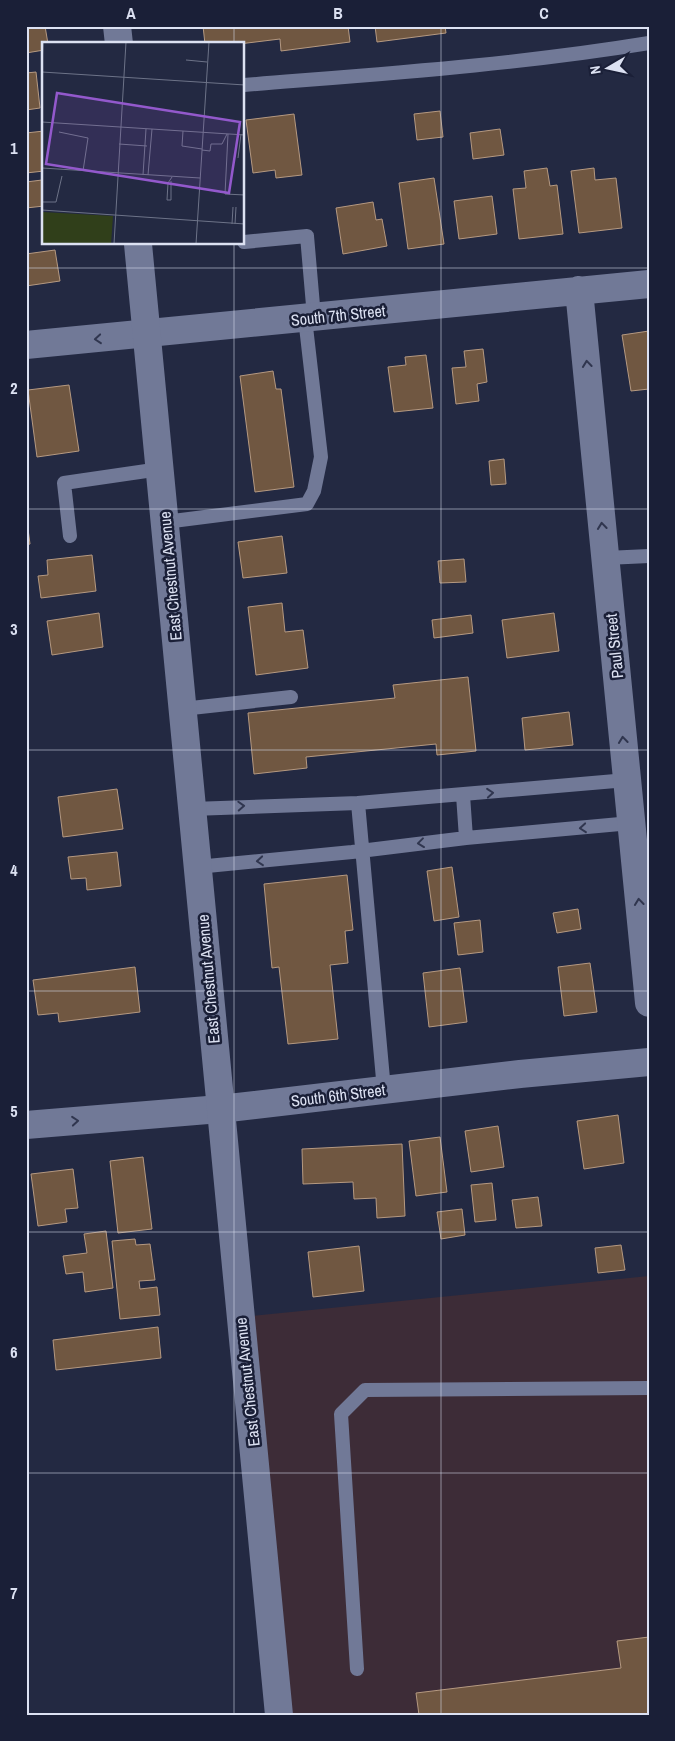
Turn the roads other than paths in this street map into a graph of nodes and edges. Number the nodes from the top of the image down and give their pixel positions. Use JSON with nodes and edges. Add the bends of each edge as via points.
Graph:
{"nodes":[{"id":1,"x":117,"y":26,"type":"edge"},
{"id":2,"x":119,"y":42,"type":"edge"},
{"id":3,"x":649,"y":43,"type":"edge"},
{"id":4,"x":245,"y":85,"type":"edge"},
{"id":5,"x":245,"y":242,"type":"edge"},
{"id":6,"x":138,"y":245,"type":"edge"},
{"id":7,"x":649,"y":284,"type":"edge"},
{"id":8,"x":579,"y":290,"type":"junction"},
{"id":9,"x":309,"y":318,"type":"junction"},
{"id":10,"x":147,"y":334,"type":"junction"},
{"id":11,"x":26,"y":345,"type":"edge"},
{"id":12,"x":160,"y":468,"type":"junction"},
{"id":13,"x":165,"y":522,"type":"junction"},
{"id":14,"x":70,"y":536,"type":"dead end"},
{"id":15,"x":649,"y":556,"type":"edge"},
{"id":16,"x":606,"y":558,"type":"junction"},
{"id":17,"x":291,"y":697,"type":"dead end"},
{"id":18,"x":182,"y":709,"type":"junction"},
{"id":19,"x":627,"y":780,"type":"junction"},
{"id":20,"x":463,"y":795,"type":"junction"},
{"id":21,"x":358,"y":803,"type":"junction"},
{"id":22,"x":192,"y":809,"type":"junction"},
{"id":23,"x":631,"y":823,"type":"junction"},
{"id":24,"x":466,"y":838,"type":"junction"},
{"id":25,"x":362,"y":851,"type":"junction"},
{"id":26,"x":197,"y":867,"type":"junction"},
{"id":27,"x":649,"y":1002,"type":"edge"},
{"id":28,"x":649,"y":1062,"type":"edge"},
{"id":29,"x":384,"y":1090,"type":"junction"},
{"id":30,"x":220,"y":1109,"type":"junction"},
{"id":31,"x":26,"y":1125,"type":"edge"},
{"id":32,"x":649,"y":1388,"type":"edge"},
{"id":33,"x":358,"y":1669,"type":"dead end"},
{"id":34,"x":279,"y":1715,"type":"edge"}],
"edges":[{"from":1,"to":2,"type":"street"},
{"from":3,"to":4,"type":"lane","via":[[563,55]]},
{"from":5,"to":9,"type":"lane","via":[[308,236]]},
{"from":6,"to":10,"type":"street","name":"East Chestnut Avenue"},
{"from":7,"to":8,"type":"street","name":"South 7th Street"},
{"from":8,"to":9,"type":"street","name":"South 7th Street"},
{"from":16,"to":8,"type":"street","name":"Paul Street","one_way":true},
{"from":9,"to":10,"type":"street","name":"South 7th Street"},
{"from":9,"to":13,"type":"lane","via":[[320,457],[314,492],[307,504]]},
{"from":10,"to":11,"type":"street","name":"South 7th Street","one_way":true},
{"from":10,"to":12,"type":"street","name":"East Chestnut Avenue"},
{"from":12,"to":13,"type":"street","name":"East Chestnut Avenue"},
{"from":12,"to":14,"type":"lane","via":[[64,483]]},
{"from":13,"to":18,"type":"street","name":"East Chestnut Avenue"},
{"from":15,"to":16,"type":"lane"},
{"from":19,"to":16,"type":"street","name":"Paul Street","one_way":true},
{"from":17,"to":18,"type":"lane"},
{"from":18,"to":22,"type":"street","name":"East Chestnut Avenue"},
{"from":20,"to":19,"type":"lane","one_way":true},
{"from":19,"to":23,"type":"street","name":"Paul Street"},
{"from":20,"to":21,"type":"lane"},
{"from":20,"to":24,"type":"lane"},
{"from":22,"to":21,"type":"lane","one_way":true},
{"from":21,"to":25,"type":"lane"},
{"from":22,"to":26,"type":"street","name":"East Chestnut Avenue"},
{"from":23,"to":24,"type":"lane","one_way":true},
{"from":27,"to":23,"type":"street","name":"Paul Street","one_way":true},
{"from":24,"to":25,"type":"lane","one_way":true},
{"from":25,"to":26,"type":"lane","one_way":true},
{"from":25,"to":29,"type":"lane"},
{"from":26,"to":30,"type":"street","name":"East Chestnut Avenue"},
{"from":28,"to":29,"type":"street","name":"South 6th Street"},
{"from":29,"to":30,"type":"street","name":"South 6th Street"},
{"from":31,"to":30,"type":"street","name":"South 6th Street","one_way":true},
{"from":30,"to":34,"type":"street","name":"East Chestnut Avenue"},
{"from":32,"to":33,"type":"lane","via":[[365,1390],[341,1414]]}]}
